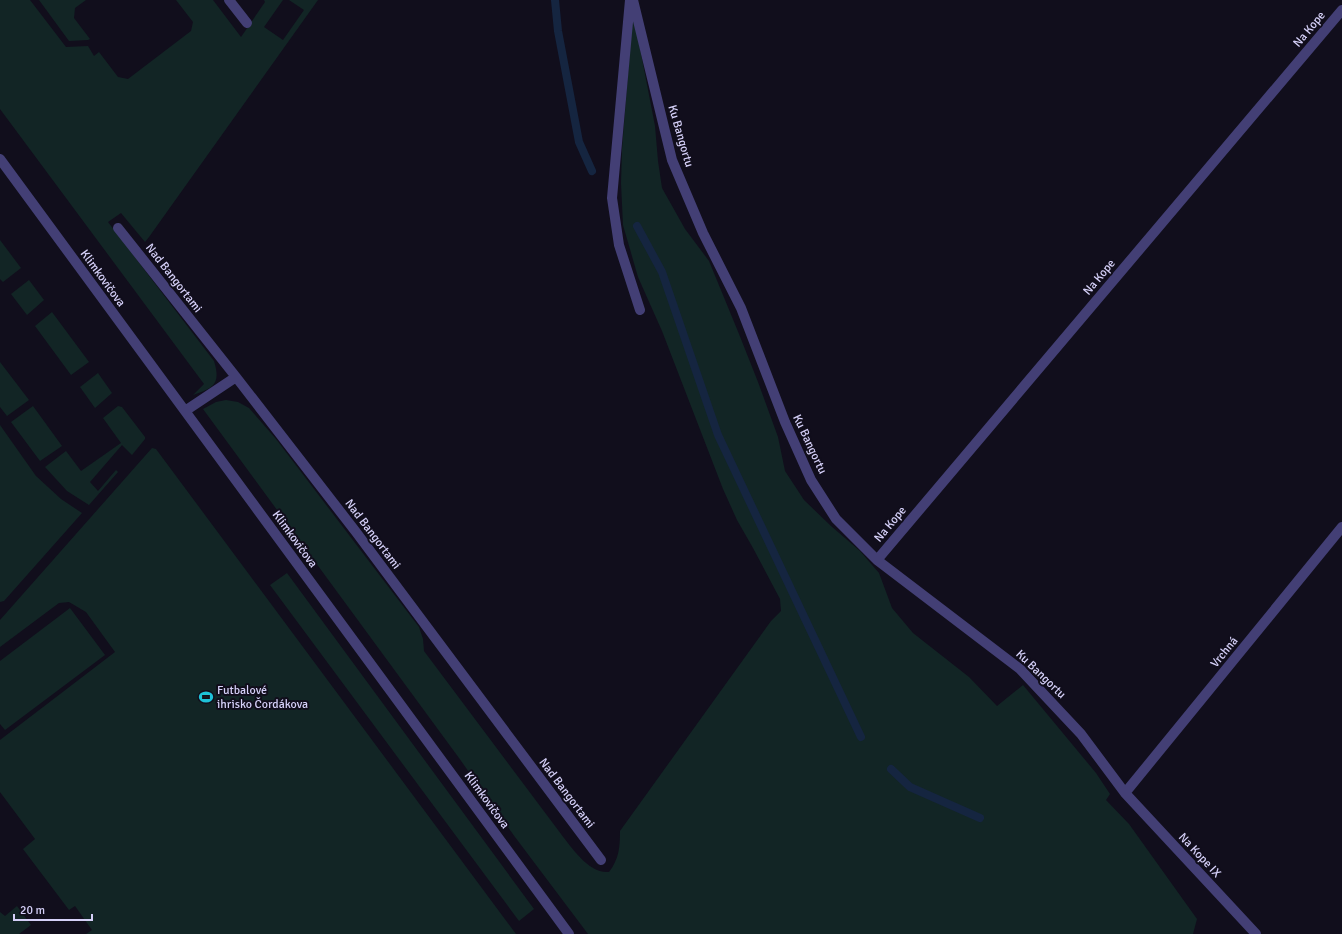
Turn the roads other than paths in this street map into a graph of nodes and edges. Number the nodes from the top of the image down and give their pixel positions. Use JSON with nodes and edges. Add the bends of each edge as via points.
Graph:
{"nodes":[{"id":1,"x":229,"y":0,"type":"edge"},
{"id":2,"x":630,"y":0,"type":"edge"},
{"id":3,"x":633,"y":0,"type":"edge"},
{"id":4,"x":1342,"y":10,"type":"edge"},
{"id":5,"x":246,"y":23,"type":"dead end"},
{"id":6,"x":0,"y":159,"type":"edge"},
{"id":7,"x":118,"y":228,"type":"dead end"},
{"id":8,"x":640,"y":310,"type":"dead end"},
{"id":9,"x":236,"y":377,"type":"junction"},
{"id":10,"x":185,"y":411,"type":"junction"},
{"id":11,"x":1342,"y":527,"type":"edge"},
{"id":12,"x":877,"y":560,"type":"junction"},
{"id":13,"x":1125,"y":793,"type":"junction"},
{"id":14,"x":601,"y":860,"type":"dead end"},
{"id":15,"x":569,"y":934,"type":"edge"},
{"id":16,"x":1256,"y":934,"type":"edge"}],
"edges":[{"from":1,"to":5,"type":"street"},
{"from":2,"to":8,"type":"street","via":[[612,198],[619,245]]},
{"from":3,"to":12,"type":"street","name":"Ku Bangortu","via":[[672,160],[703,233],[741,308],[784,422],[811,480],[836,518]]},
{"from":4,"to":12,"type":"street","name":"Na Kope"},
{"from":6,"to":10,"type":"street","name":"Klimkovičova"},
{"from":7,"to":9,"type":"street","name":"Nad Bangortami"},
{"from":9,"to":10,"type":"street"},
{"from":9,"to":14,"type":"street","name":"Nad Bangortami","via":[[356,532]]},
{"from":10,"to":15,"type":"street","name":"Klimkovičova"},
{"from":11,"to":13,"type":"street","name":"Vrchná"},
{"from":12,"to":13,"type":"street","name":"Ku Bangortu","via":[[1020,668],[1081,734]]},
{"from":13,"to":16,"type":"street","name":"Na Kope IX"}]}
